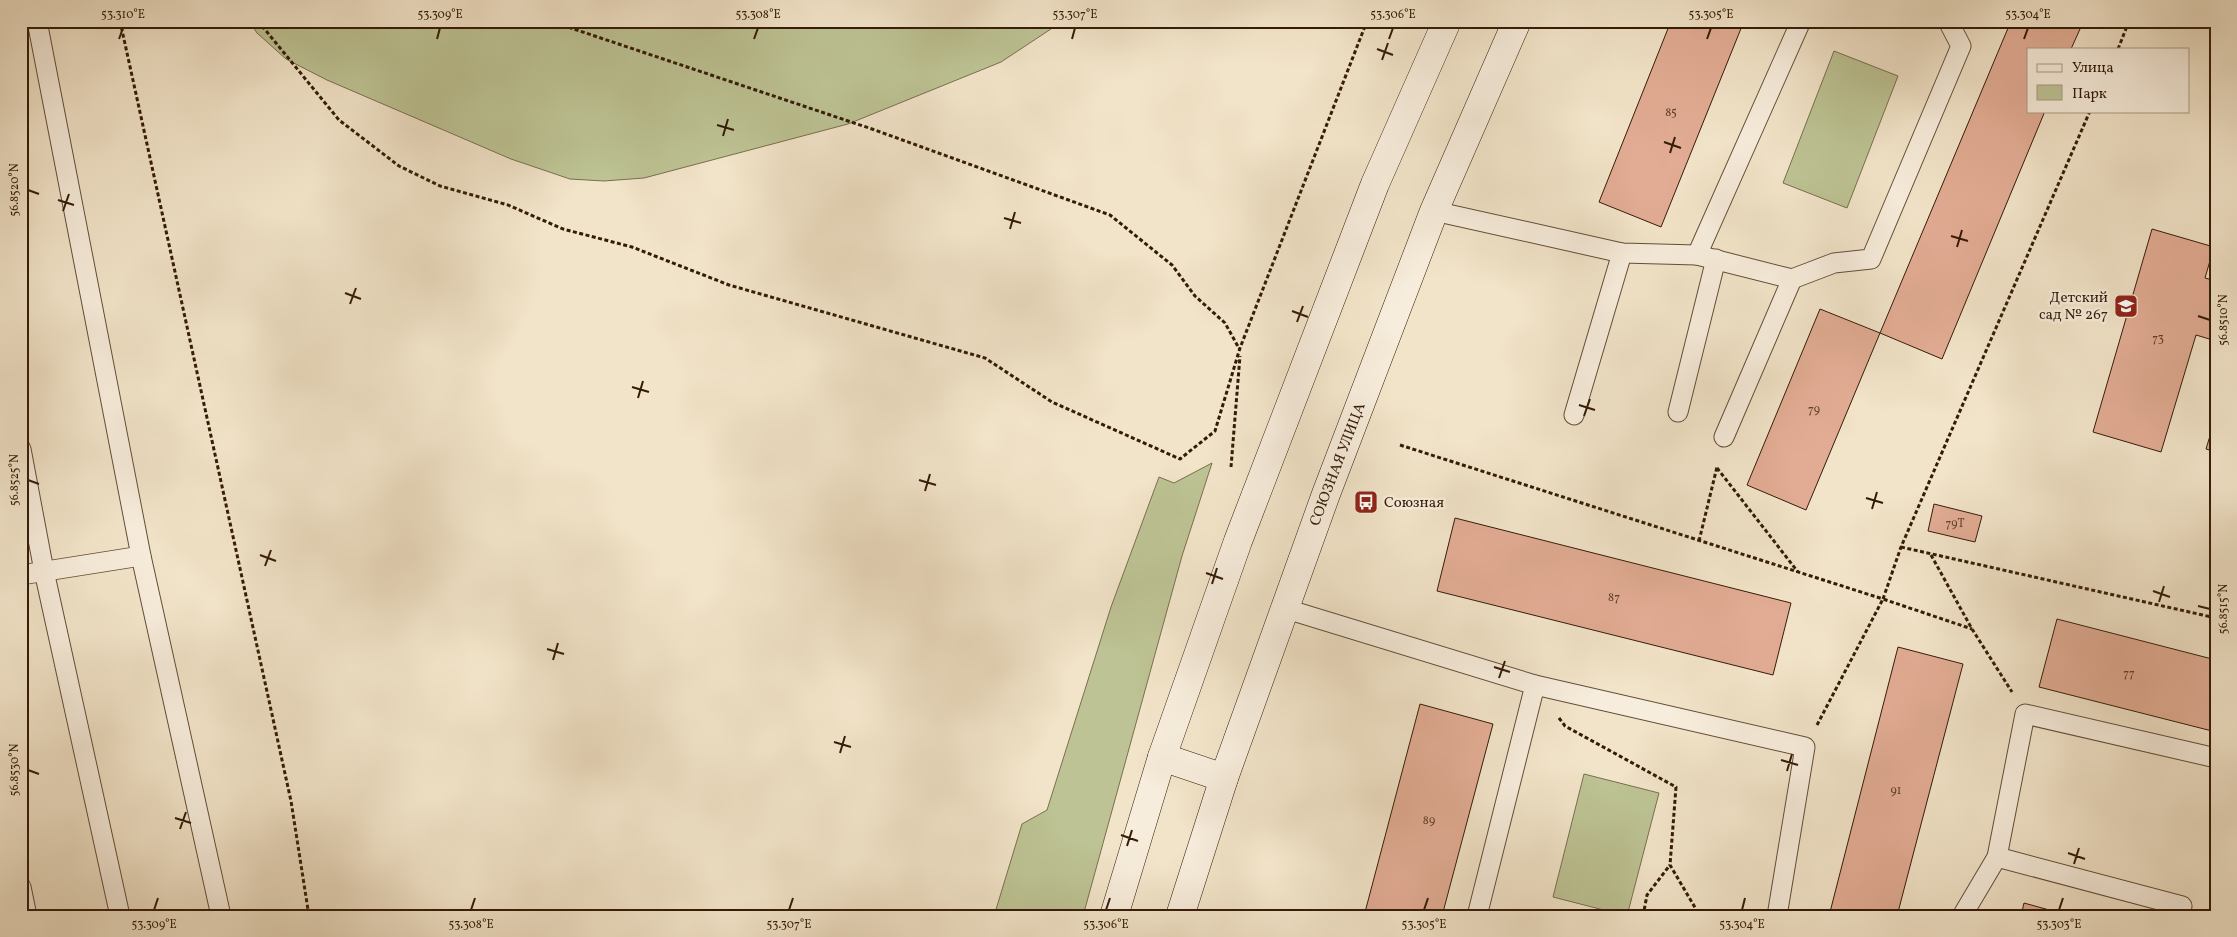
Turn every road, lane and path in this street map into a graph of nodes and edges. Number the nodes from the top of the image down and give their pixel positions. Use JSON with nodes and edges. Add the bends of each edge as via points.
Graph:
{"nodes":[{"id":1,"x":37,"y":21,"type":"edge"},
{"id":2,"x":120,"y":21,"type":"edge"},
{"id":3,"x":258,"y":21,"type":"edge"},
{"id":4,"x":550,"y":21,"type":"edge"},
{"id":5,"x":1367,"y":21,"type":"edge"},
{"id":6,"x":1447,"y":21,"type":"edge"},
{"id":7,"x":1517,"y":21,"type":"edge"},
{"id":8,"x":1801,"y":21,"type":"edge"},
{"id":9,"x":1948,"y":21,"type":"edge"},
{"id":10,"x":2130,"y":21,"type":"edge"},
{"id":11,"x":2118,"y":48,"type":"edge"},
{"id":12,"x":2090,"y":112,"type":"edge"},
{"id":13,"x":1434,"y":211,"type":"junction"},
{"id":14,"x":1622,"y":253,"type":"junction"},
{"id":15,"x":1697,"y":255,"type":"junction"},
{"id":16,"x":1716,"y":259,"type":"junction"},
{"id":17,"x":1792,"y":279,"type":"junction"},
{"id":18,"x":1240,"y":348,"type":"junction"},
{"id":19,"x":1678,"y":412,"type":"dead end"},
{"id":20,"x":1574,"y":415,"type":"dead end"},
{"id":21,"x":1724,"y":437,"type":"joint"},
{"id":22,"x":1400,"y":446,"type":"dead end"},
{"id":23,"x":21,"y":449,"type":"edge"},
{"id":24,"x":1716,"y":468,"type":"junction"},
{"id":25,"x":1231,"y":470,"type":"dead end"},
{"id":26,"x":1699,"y":541,"type":"junction"},
{"id":27,"x":1901,"y":547,"type":"junction"},
{"id":28,"x":1931,"y":555,"type":"junction"},
{"id":29,"x":141,"y":556,"type":"junction"},
{"id":30,"x":44,"y":571,"type":"junction"},
{"id":31,"x":1798,"y":572,"type":"junction"},
{"id":32,"x":21,"y":574,"type":"edge"},
{"id":33,"x":1883,"y":599,"type":"junction"},
{"id":34,"x":1283,"y":608,"type":"junction"},
{"id":35,"x":2216,"y":618,"type":"edge"},
{"id":36,"x":1972,"y":629,"type":"junction"},
{"id":37,"x":1535,"y":685,"type":"junction"},
{"id":38,"x":2025,"y":714,"type":"junction"},
{"id":39,"x":1805,"y":747,"type":"junction"},
{"id":40,"x":1162,"y":757,"type":"junction"},
{"id":41,"x":2216,"y":758,"type":"edge"},
{"id":42,"x":1224,"y":778,"type":"junction"},
{"id":43,"x":1996,"y":857,"type":"junction"},
{"id":44,"x":1670,"y":865,"type":"junction"},
{"id":45,"x":21,"y":888,"type":"edge"},
{"id":46,"x":2182,"y":906,"type":"dead end"},
{"id":47,"x":27,"y":916,"type":"edge"},
{"id":48,"x":120,"y":916,"type":"edge"},
{"id":49,"x":221,"y":916,"type":"edge"},
{"id":50,"x":309,"y":916,"type":"edge"},
{"id":51,"x":1114,"y":916,"type":"edge"},
{"id":52,"x":1180,"y":916,"type":"edge"},
{"id":53,"x":1477,"y":916,"type":"edge"},
{"id":54,"x":1642,"y":916,"type":"edge"},
{"id":55,"x":1700,"y":916,"type":"edge"},
{"id":56,"x":1777,"y":916,"type":"edge"},
{"id":57,"x":1962,"y":916,"type":"edge"}],
"edges":[{"from":1,"to":29,"type":"lane"},
{"from":2,"to":50,"type":"path","via":[[291,801]]},
{"from":3,"to":18,"type":"path","via":[[339,120],[399,166],[440,186],[508,205],[563,229],[632,247],[729,285],[985,358],[1052,402],[1180,458],[1215,431]]},
{"from":4,"to":18,"type":"path","via":[[862,126],[1110,215],[1172,265],[1195,296],[1225,323]]},
{"from":5,"to":18,"type":"path"},
{"from":6,"to":40,"type":"main road","via":[[1375,184],[1248,515]]},
{"from":7,"to":13,"type":"main road","name":"СОЮЗНАЯ УЛИЦА"},
{"from":8,"to":15,"type":"lane"},
{"from":9,"to":17,"type":"lane","via":[[1960,46],[1871,259],[1834,263]]},
{"from":10,"to":11,"type":"path"},
{"from":12,"to":27,"type":"path"},
{"from":13,"to":14,"type":"lane"},
{"from":13,"to":34,"type":"main road","name":"СОЮЗНАЯ УЛИЦА"},
{"from":14,"to":15,"type":"lane"},
{"from":14,"to":20,"type":"lane"},
{"from":15,"to":16,"type":"lane"},
{"from":16,"to":17,"type":"lane"},
{"from":16,"to":19,"type":"lane"},
{"from":17,"to":21,"type":"lane"},
{"from":18,"to":25,"type":"path"},
{"from":21,"to":24,"type":"path"},
{"from":22,"to":26,"type":"path"},
{"from":23,"to":30,"type":"lane"},
{"from":24,"to":26,"type":"path"},
{"from":24,"to":31,"type":"path"},
{"from":26,"to":31,"type":"path"},
{"from":27,"to":28,"type":"path"},
{"from":27,"to":33,"type":"path"},
{"from":28,"to":35,"type":"path"},
{"from":28,"to":36,"type":"path"},
{"from":29,"to":30,"type":"lane"},
{"from":29,"to":49,"type":"lane"},
{"from":30,"to":32,"type":"lane"},
{"from":30,"to":48,"type":"lane"},
{"from":31,"to":33,"type":"path"},
{"from":33,"to":36,"type":"path"},
{"from":33,"to":39,"type":"path"},
{"from":34,"to":37,"type":"lane"},
{"from":34,"to":42,"type":"main road","name":"СОЮЗНАЯ УЛИЦА"},
{"from":36,"to":38,"type":"path"},
{"from":37,"to":39,"type":"lane"},
{"from":37,"to":44,"type":"path","via":[[1565,726],[1676,787]]},
{"from":37,"to":53,"type":"lane"},
{"from":38,"to":41,"type":"lane"},
{"from":38,"to":43,"type":"lane"},
{"from":39,"to":56,"type":"lane"},
{"from":40,"to":42,"type":"main road"},
{"from":40,"to":51,"type":"main road"},
{"from":42,"to":52,"type":"main road","name":"СОЮЗНАЯ УЛИЦА"},
{"from":43,"to":46,"type":"lane"},
{"from":43,"to":57,"type":"lane"},
{"from":44,"to":54,"type":"path","via":[[1647,895]]},
{"from":44,"to":55,"type":"path"},
{"from":45,"to":47,"type":"lane"}]}
